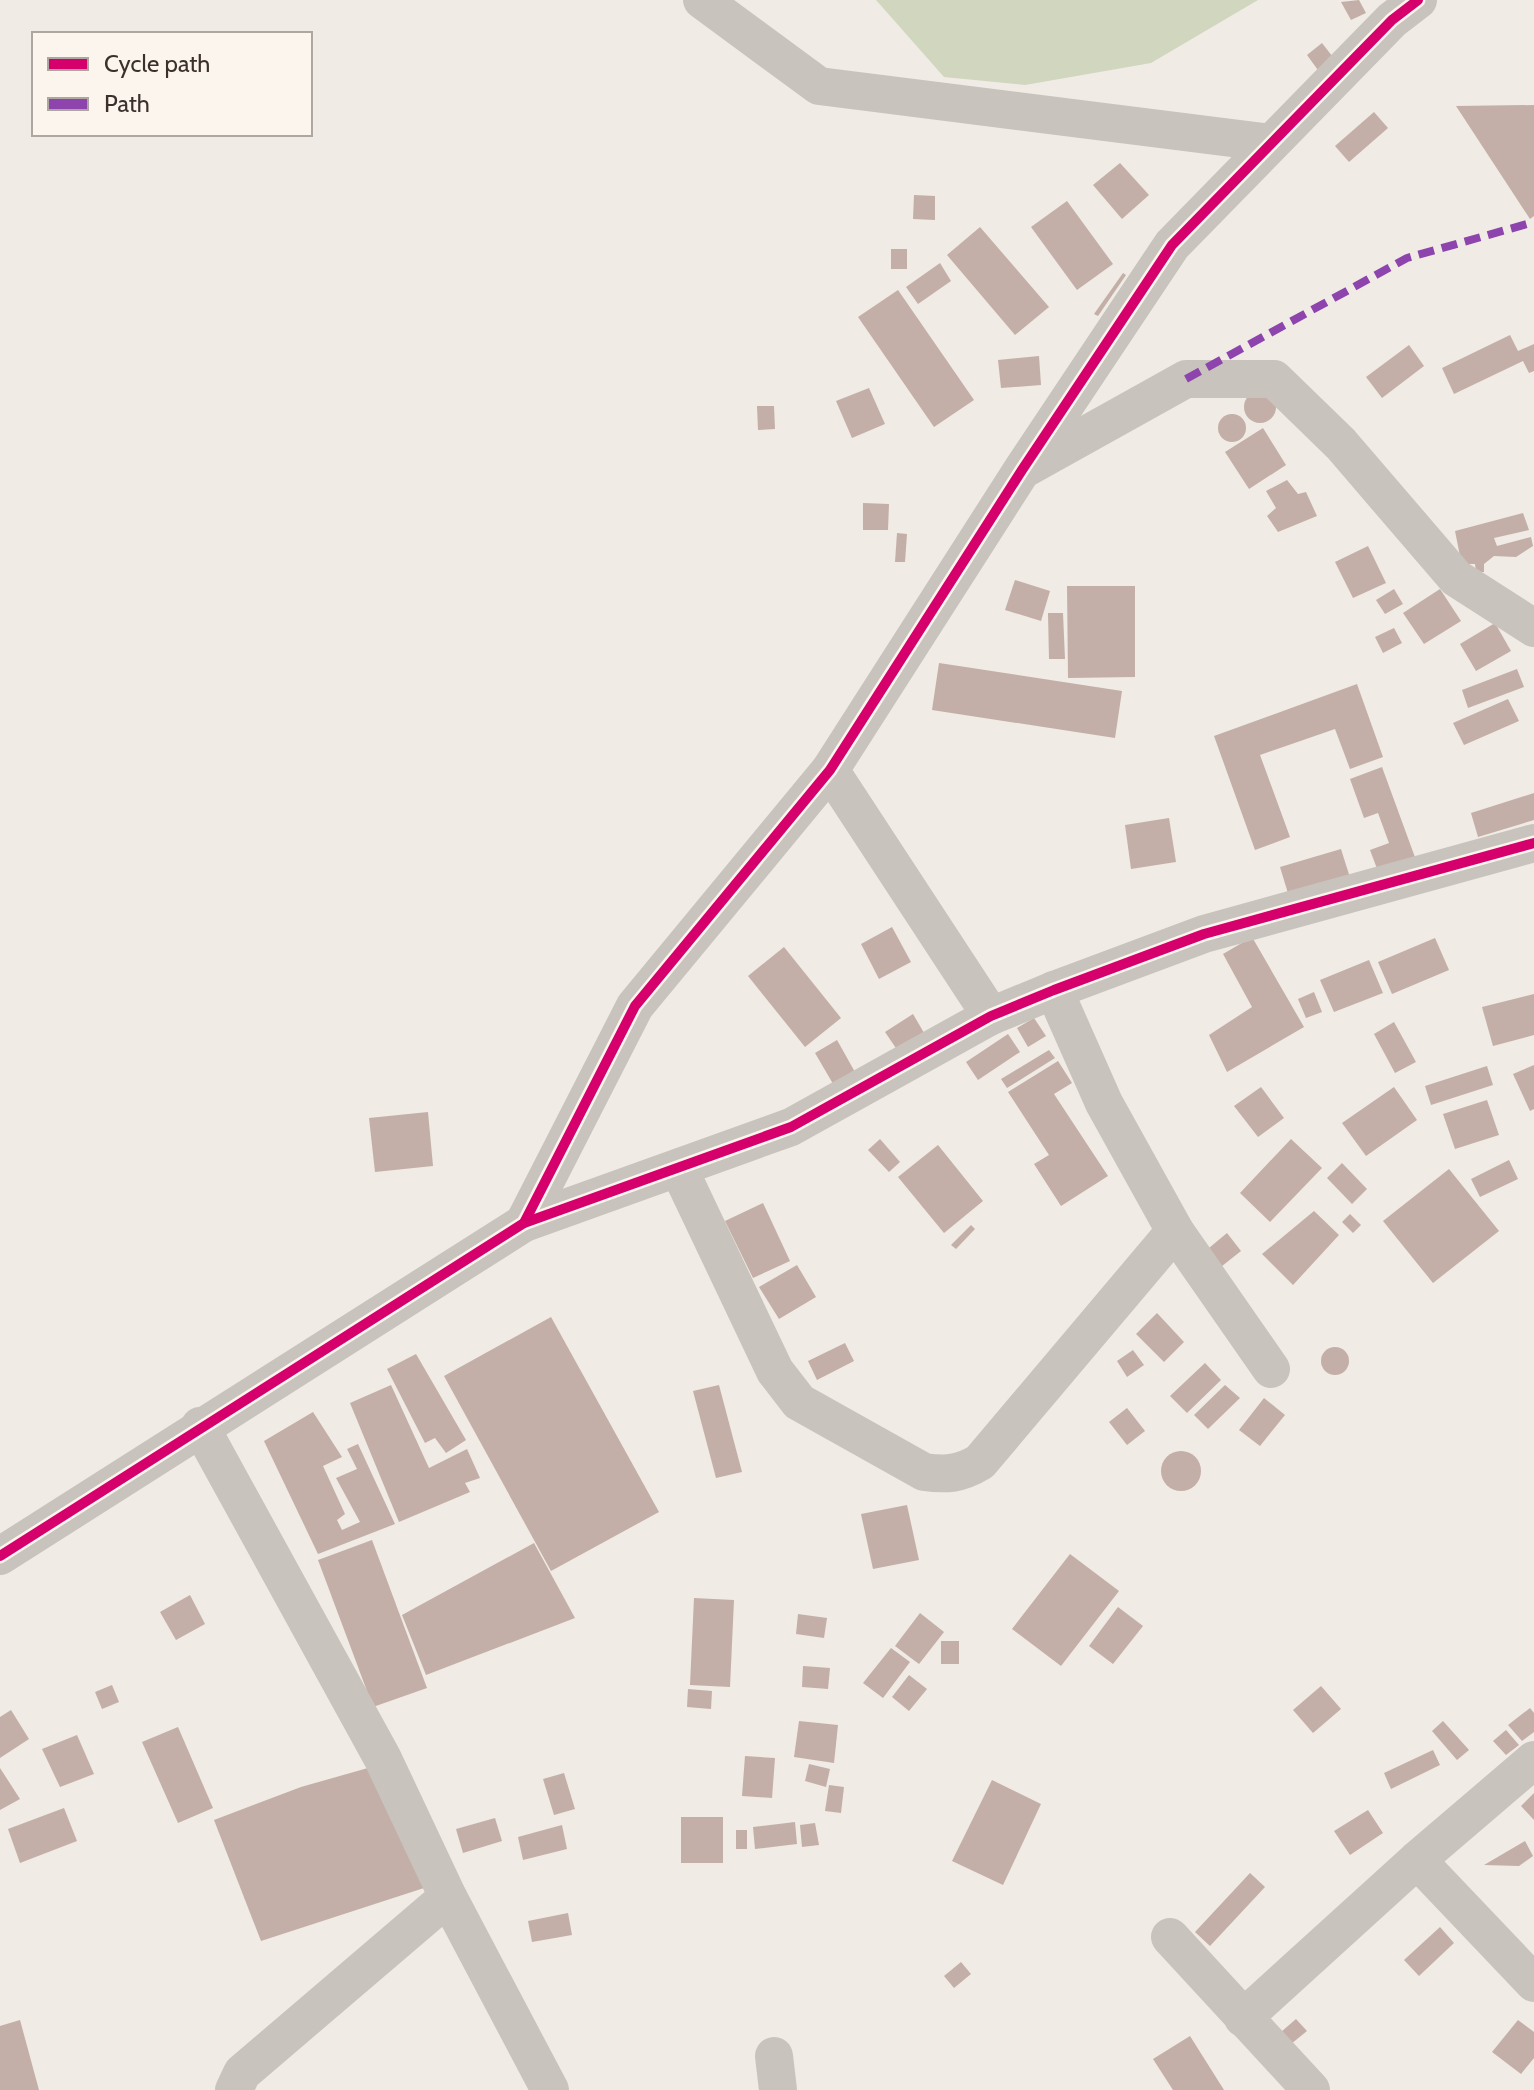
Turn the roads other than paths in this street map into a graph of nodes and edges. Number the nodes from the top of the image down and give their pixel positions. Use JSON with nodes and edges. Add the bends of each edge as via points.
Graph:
{"nodes":[{"id":1,"x":702,"y":0,"type":"edge"},
{"id":2,"x":1418,"y":0,"type":"edge"},
{"id":3,"x":1271,"y":143,"type":"junction"},
{"id":4,"x":1022,"y":470,"type":"junction"},
{"id":5,"x":1534,"y":628,"type":"edge"},
{"id":6,"x":830,"y":770,"type":"junction"},
{"id":7,"x":1534,"y":843,"type":"edge"},
{"id":8,"x":1054,"y":990,"type":"junction"},
{"id":9,"x":991,"y":1016,"type":"junction"},
{"id":10,"x":679,"y":1169,"type":"junction"},
{"id":11,"x":524,"y":1223,"type":"junction"},
{"id":12,"x":1175,"y":1231,"type":"junction"},
{"id":13,"x":1271,"y":1369,"type":"dead end"},
{"id":14,"x":200,"y":1426,"type":"junction"},
{"id":15,"x":0,"y":1556,"type":"edge"},
{"id":16,"x":1534,"y":1760,"type":"edge"},
{"id":17,"x":1417,"y":1860,"type":"junction"},
{"id":18,"x":448,"y":1897,"type":"junction"},
{"id":19,"x":1170,"y":1937,"type":"dead end"},
{"id":20,"x":1534,"y":1983,"type":"edge"},
{"id":21,"x":1243,"y":2018,"type":"junction"},
{"id":22,"x":234,"y":2090,"type":"edge"},
{"id":23,"x":550,"y":2090,"type":"edge"},
{"id":24,"x":1311,"y":2090,"type":"edge"}],
"edges":[{"from":1,"to":3,"type":"street","via":[[819,86]]},
{"from":2,"to":3,"type":"street"},
{"from":3,"to":4,"type":"street","via":[[1172,245]]},
{"from":4,"to":5,"type":"street","via":[[1186,379],[1274,379],[1341,444],[1456,578]]},
{"from":4,"to":6,"type":"street"},
{"from":6,"to":9,"type":"street"},
{"from":6,"to":11,"type":"street","via":[[635,1006]]},
{"from":7,"to":8,"type":"street","via":[[1204,934]]},
{"from":8,"to":9,"type":"street"},
{"from":8,"to":12,"type":"street","via":[[1104,1103]]},
{"from":9,"to":10,"type":"street","via":[[791,1127]]},
{"from":10,"to":11,"type":"street"},
{"from":10,"to":12,"type":"street","via":[[775,1371],[799,1402],[924,1472],[944,1475],[980,1462]]},
{"from":11,"to":14,"type":"street"},
{"from":12,"to":13,"type":"street"},
{"from":14,"to":15,"type":"street"},
{"from":14,"to":18,"type":"street","via":[[383,1759]]},
{"from":16,"to":17,"type":"street"},
{"from":17,"to":20,"type":"street"},
{"from":17,"to":21,"type":"street"},
{"from":18,"to":22,"type":"street","via":[[242,2073]]},
{"from":18,"to":23,"type":"street"},
{"from":19,"to":21,"type":"street"},
{"from":21,"to":24,"type":"street"}]}
